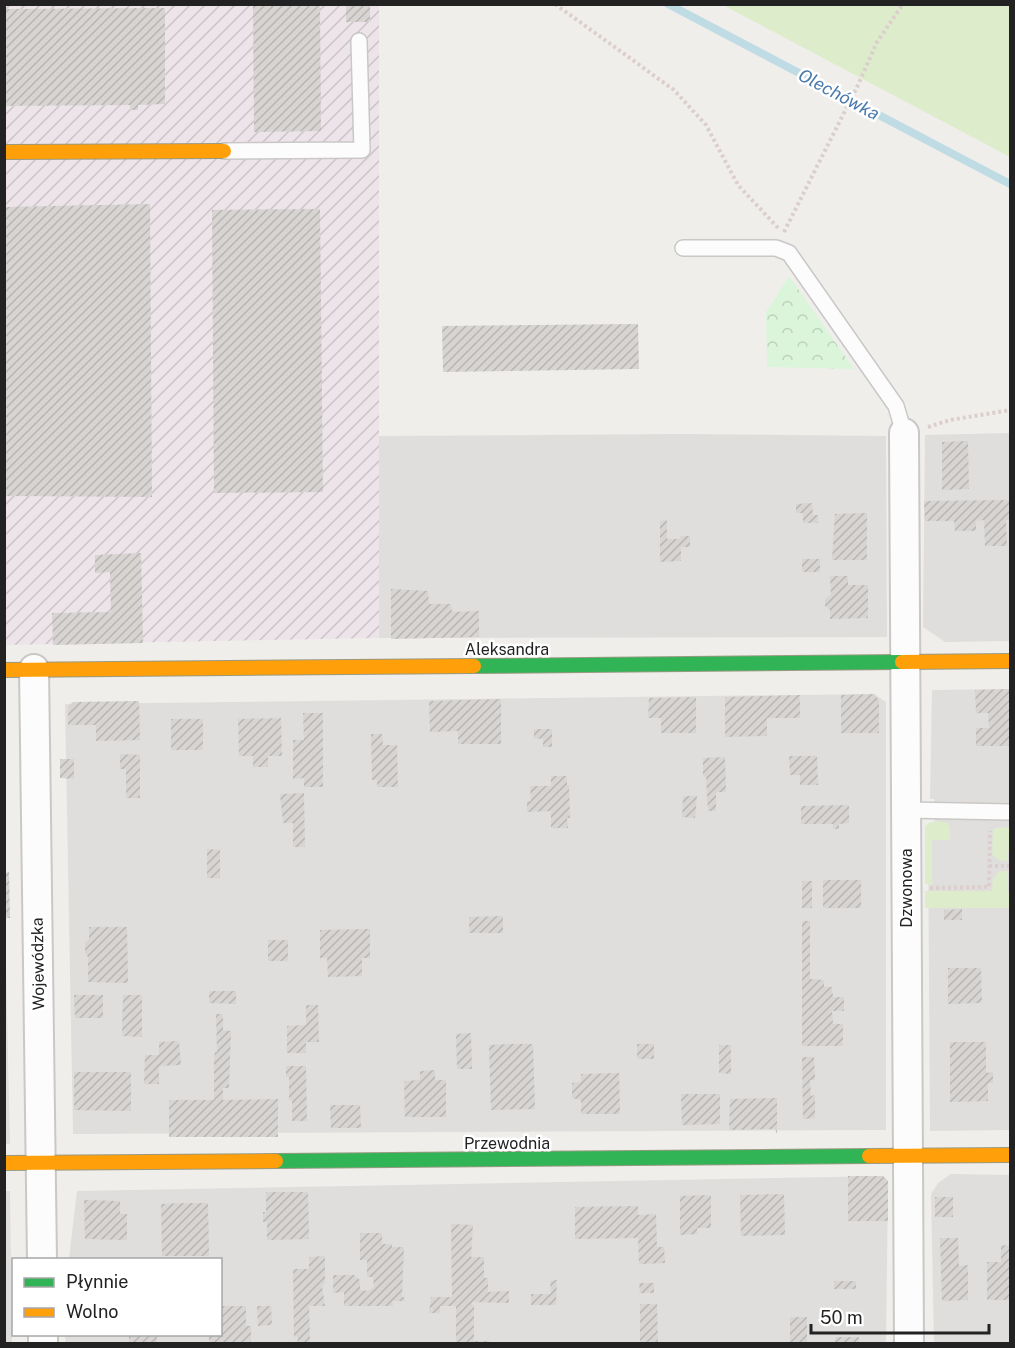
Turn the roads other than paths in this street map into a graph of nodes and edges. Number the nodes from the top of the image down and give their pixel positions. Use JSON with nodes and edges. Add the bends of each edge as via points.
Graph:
{"nodes":[{"id":1,"x":359,"y":41,"type":"dead end"},
{"id":2,"x":224,"y":151,"type":"joint"},
{"id":3,"x":4,"y":152,"type":"edge"},
{"id":4,"x":683,"y":248,"type":"dead end"},
{"id":5,"x":904,"y":433,"type":"joint"},
{"id":6,"x":1011,"y":661,"type":"edge"},
{"id":7,"x":906,"y":662,"type":"junction"},
{"id":8,"x":34,"y":669,"type":"junction"},
{"id":9,"x":4,"y":670,"type":"edge"},
{"id":10,"x":906,"y":810,"type":"junction"},
{"id":11,"x":1011,"y":812,"type":"edge"},
{"id":12,"x":1011,"y":1155,"type":"edge"},
{"id":13,"x":908,"y":1156,"type":"junction"},
{"id":14,"x":4,"y":1162,"type":"edge"},
{"id":15,"x":41,"y":1162,"type":"junction"},
{"id":16,"x":42,"y":1258,"type":"edge"},
{"id":17,"x":909,"y":1344,"type":"edge"}],
"edges":[{"from":1,"to":2,"type":"lane","via":[[362,150]]},
{"from":2,"to":3,"type":"street"},
{"from":4,"to":5,"type":"lane","via":[[776,248],[789,253],[896,406]]},
{"from":5,"to":7,"type":"street","name":"Dzwonowa"},
{"from":6,"to":7,"type":"street","name":"Aleksandra"},
{"from":7,"to":8,"type":"street","name":"Aleksandra"},
{"from":7,"to":10,"type":"street","name":"Dzwonowa"},
{"from":8,"to":9,"type":"street","name":"Aleksandra"},
{"from":8,"to":15,"type":"street","name":"Wojewódzka"},
{"from":10,"to":11,"type":"lane"},
{"from":10,"to":13,"type":"street","name":"Dzwonowa"},
{"from":12,"to":13,"type":"street","name":"Przewodnia"},
{"from":13,"to":15,"type":"street","name":"Przewodnia"},
{"from":13,"to":17,"type":"street","name":"Dzwonowa"},
{"from":14,"to":15,"type":"street","name":"Przewodnia"},
{"from":15,"to":16,"type":"street","name":"Wojewódzka"}]}
